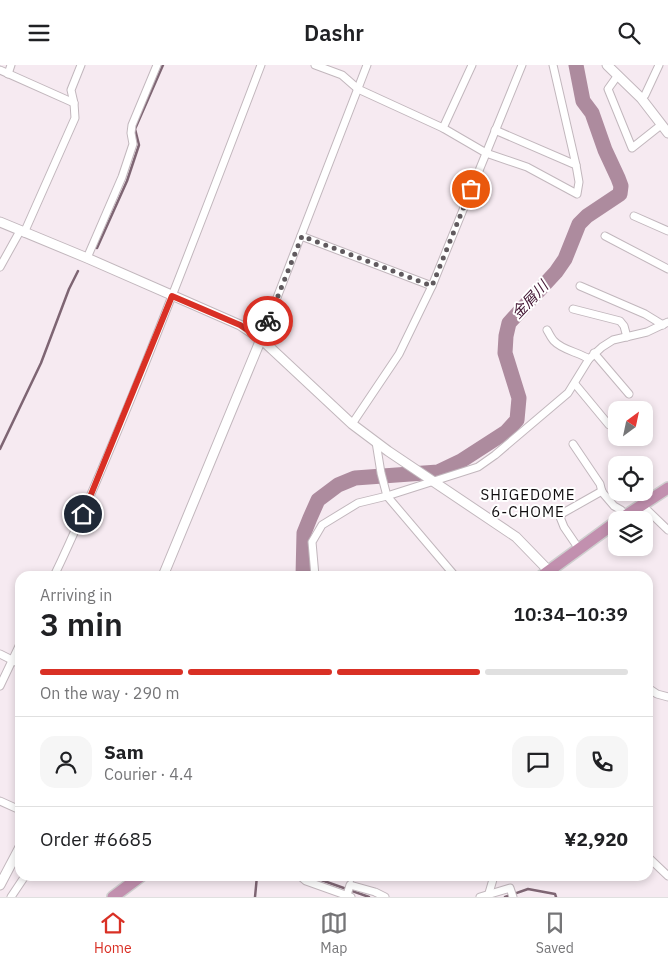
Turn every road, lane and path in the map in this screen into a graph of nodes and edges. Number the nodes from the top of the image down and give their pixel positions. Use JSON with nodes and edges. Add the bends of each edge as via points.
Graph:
{"nodes":[{"id":1,"x":11,"y":65,"type":"edge"},
{"id":2,"x":81,"y":65,"type":"edge"},
{"id":3,"x":157,"y":65,"type":"edge"},
{"id":4,"x":261,"y":65,"type":"edge"},
{"id":5,"x":315,"y":65,"type":"edge"},
{"id":6,"x":367,"y":65,"type":"edge"},
{"id":7,"x":472,"y":65,"type":"edge"},
{"id":8,"x":522,"y":65,"type":"edge"},
{"id":9,"x":552,"y":65,"type":"edge"},
{"id":10,"x":607,"y":65,"type":"edge"},
{"id":11,"x":659,"y":65,"type":"edge"},
{"id":12,"x":0,"y":70,"type":"edge"},
{"id":13,"x":8,"y":74,"type":"junction"},
{"id":14,"x":618,"y":75,"type":"junction"},
{"id":15,"x":358,"y":89,"type":"junction"},
{"id":16,"x":640,"y":98,"type":"junction"},
{"id":17,"x":74,"y":103,"type":"junction"},
{"id":18,"x":661,"y":125,"type":"junction"},
{"id":19,"x":442,"y":128,"type":"junction"},
{"id":20,"x":495,"y":129,"type":"junction"},
{"id":21,"x":668,"y":133,"type":"edge"},
{"id":22,"x":486,"y":153,"type":"junction"},
{"id":23,"x":576,"y":165,"type":"junction"},
{"id":24,"x":634,"y":216,"type":"dead end"},
{"id":25,"x":0,"y":222,"type":"edge"},
{"id":26,"x":668,"y":231,"type":"edge"},
{"id":27,"x":22,"y":232,"type":"junction"},
{"id":28,"x":302,"y":236,"type":"junction"},
{"id":29,"x":605,"y":236,"type":"dead end"},
{"id":30,"x":87,"y":258,"type":"junction"},
{"id":31,"x":0,"y":267,"type":"edge"},
{"id":32,"x":668,"y":269,"type":"edge"},
{"id":33,"x":432,"y":286,"type":"junction"},
{"id":34,"x":580,"y":286,"type":"dead end"},
{"id":35,"x":172,"y":296,"type":"junction"},
{"id":36,"x":573,"y":309,"type":"dead end"},
{"id":37,"x":666,"y":323,"type":"edge"},
{"id":38,"x":548,"y":329,"type":"dead end"},
{"id":39,"x":627,"y":337,"type":"junction"},
{"id":40,"x":261,"y":339,"type":"junction"},
{"id":41,"x":591,"y":356,"type":"junction"},
{"id":42,"x":575,"y":384,"type":"junction"},
{"id":43,"x":628,"y":394,"type":"dead end"},
{"id":44,"x":352,"y":424,"type":"junction"},
{"id":45,"x":608,"y":424,"type":"edge"},
{"id":46,"x":376,"y":442,"type":"junction"},
{"id":47,"x":574,"y":444,"type":"dead end"},
{"id":48,"x":434,"y":481,"type":"junction"},
{"id":49,"x":668,"y":489,"type":"edge"},
{"id":50,"x":602,"y":491,"type":"junction"},
{"id":51,"x":387,"y":496,"type":"junction"},
{"id":52,"x":642,"y":505,"type":"junction"},
{"id":53,"x":621,"y":511,"type":"edge"},
{"id":54,"x":633,"y":511,"type":"edge"},
{"id":55,"x":608,"y":528,"type":"edge"},
{"id":56,"x":668,"y":530,"type":"edge"},
{"id":57,"x":579,"y":549,"type":"junction"},
{"id":58,"x":56,"y":571,"type":"edge"},
{"id":59,"x":165,"y":571,"type":"edge"},
{"id":60,"x":315,"y":571,"type":"edge"},
{"id":61,"x":451,"y":571,"type":"edge"},
{"id":62,"x":545,"y":571,"type":"edge"},
{"id":63,"x":552,"y":571,"type":"edge"},
{"id":64,"x":0,"y":654,"type":"edge"},
{"id":65,"x":15,"y":654,"type":"edge"},
{"id":66,"x":12,"y":660,"type":"junction"},
{"id":67,"x":15,"y":662,"type":"edge"},
{"id":68,"x":0,"y":686,"type":"edge"},
{"id":69,"x":653,"y":692,"type":"edge"},
{"id":70,"x":668,"y":697,"type":"edge"},
{"id":71,"x":0,"y":801,"type":"edge"},
{"id":72,"x":15,"y":808,"type":"edge"},
{"id":73,"x":15,"y":856,"type":"edge"},
{"id":74,"x":653,"y":862,"type":"edge"},
{"id":75,"x":668,"y":877,"type":"edge"},
{"id":76,"x":22,"y":881,"type":"edge"},
{"id":77,"x":134,"y":881,"type":"edge"},
{"id":78,"x":306,"y":881,"type":"edge"},
{"id":79,"x":351,"y":881,"type":"edge"},
{"id":80,"x":493,"y":881,"type":"edge"},
{"id":81,"x":0,"y":885,"type":"edge"},
{"id":82,"x":350,"y":885,"type":"junction"},
{"id":83,"x":489,"y":893,"type":"junction"},
{"id":84,"x":349,"y":896,"type":"edge"},
{"id":85,"x":11,"y":897,"type":"edge"},
{"id":86,"x":113,"y":897,"type":"edge"},
{"id":87,"x":385,"y":897,"type":"edge"},
{"id":88,"x":480,"y":897,"type":"edge"},
{"id":89,"x":513,"y":897,"type":"edge"}],
"edges":[{"from":1,"to":13,"type":"street"},
{"from":2,"to":17,"type":"street","via":[[71,90]]},
{"from":3,"to":30,"type":"street","via":[[132,125],[133,144],[122,177]]},
{"from":4,"to":35,"type":"street"},
{"from":5,"to":15,"type":"street","via":[[342,75]]},
{"from":6,"to":15,"type":"street"},
{"from":7,"to":19,"type":"street"},
{"from":8,"to":20,"type":"street"},
{"from":9,"to":23,"type":"street"},
{"from":10,"to":14,"type":"street"},
{"from":11,"to":16,"type":"street","via":[[645,95]]},
{"from":12,"to":13,"type":"street"},
{"from":13,"to":17,"type":"street"},
{"from":14,"to":16,"type":"street"},
{"from":14,"to":18,"type":"street","via":[[608,89],[632,148]]},
{"from":15,"to":19,"type":"street"},
{"from":15,"to":28,"type":"street"},
{"from":16,"to":18,"type":"street"},
{"from":17,"to":27,"type":"street","via":[[75,118]]},
{"from":18,"to":21,"type":"street"},
{"from":19,"to":22,"type":"street"},
{"from":20,"to":22,"type":"street"},
{"from":20,"to":23,"type":"street"},
{"from":22,"to":23,"type":"street","via":[[528,167],[577,194]]},
{"from":22,"to":33,"type":"street"},
{"from":24,"to":26,"type":"street"},
{"from":25,"to":27,"type":"street"},
{"from":27,"to":30,"type":"street"},
{"from":27,"to":31,"type":"street"},
{"from":28,"to":33,"type":"street"},
{"from":28,"to":40,"type":"street"},
{"from":29,"to":32,"type":"street"},
{"from":30,"to":35,"type":"street"},
{"from":33,"to":44,"type":"street","via":[[398,354]]},
{"from":34,"to":37,"type":"street"},
{"from":35,"to":40,"type":"street","via":[[240,325]]},
{"from":35,"to":58,"type":"street"},
{"from":36,"to":39,"type":"street","via":[[620,321]]},
{"from":37,"to":39,"type":"street"},
{"from":38,"to":41,"type":"street","via":[[560,345]]},
{"from":39,"to":41,"type":"street","via":[[613,340]]},
{"from":40,"to":44,"type":"street"},
{"from":40,"to":59,"type":"street"},
{"from":41,"to":42,"type":"street"},
{"from":41,"to":43,"type":"street"},
{"from":42,"to":45,"type":"street"},
{"from":42,"to":48,"type":"street","via":[[478,467]]},
{"from":44,"to":46,"type":"street"},
{"from":46,"to":48,"type":"street"},
{"from":46,"to":51,"type":"street"},
{"from":47,"to":50,"type":"street"},
{"from":48,"to":51,"type":"street"},
{"from":48,"to":62,"type":"street","via":[[516,537]]},
{"from":49,"to":52,"type":"highway"},
{"from":50,"to":53,"type":"street"},
{"from":50,"to":57,"type":"street","via":[[560,517]]},
{"from":51,"to":60,"type":"street","via":[[358,503],[322,525],[312,542]]},
{"from":51,"to":61,"type":"street"},
{"from":52,"to":54,"type":"highway"},
{"from":52,"to":56,"type":"street"},
{"from":55,"to":57,"type":"highway"},
{"from":57,"to":63,"type":"highway"},
{"from":64,"to":66,"type":"street"},
{"from":65,"to":66,"type":"street"},
{"from":66,"to":67,"type":"street"},
{"from":66,"to":68,"type":"street"},
{"from":69,"to":70,"type":"street"},
{"from":71,"to":72,"type":"street"},
{"from":73,"to":81,"type":"street"},
{"from":74,"to":75,"type":"street"},
{"from":76,"to":85,"type":"street"},
{"from":77,"to":86,"type":"highway"},
{"from":78,"to":84,"type":"street"},
{"from":79,"to":82,"type":"lane"},
{"from":80,"to":83,"type":"street"},
{"from":82,"to":84,"type":"street"},
{"from":82,"to":87,"type":"street"},
{"from":83,"to":88,"type":"street"},
{"from":83,"to":89,"type":"street","via":[[510,888]]}]}
